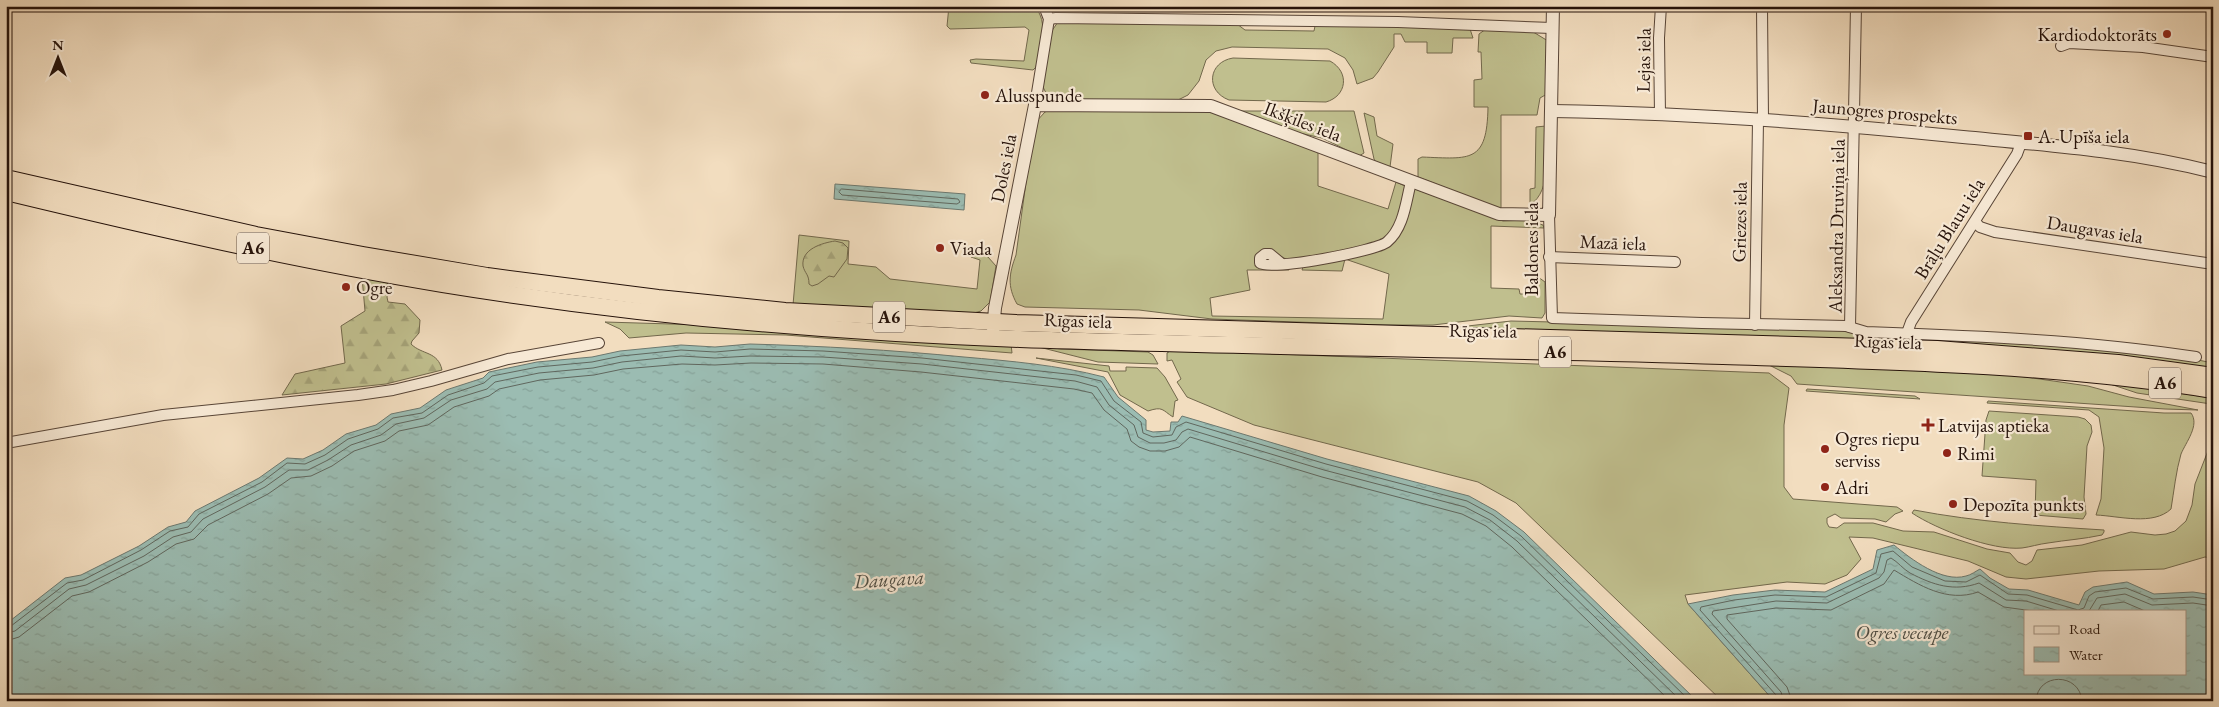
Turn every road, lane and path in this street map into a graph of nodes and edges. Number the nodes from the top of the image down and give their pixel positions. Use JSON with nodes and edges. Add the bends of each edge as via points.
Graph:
{"nodes":[{"id":1,"x":1044,"y":6,"type":"edge"},
{"id":2,"x":1553,"y":6,"type":"edge"},
{"id":3,"x":1662,"y":6,"type":"edge"},
{"id":4,"x":1762,"y":6,"type":"edge"},
{"id":5,"x":1856,"y":6,"type":"edge"},
{"id":6,"x":1049,"y":19,"type":"junction"},
{"id":7,"x":1552,"y":28,"type":"junction"},
{"id":8,"x":2061,"y":46,"type":"dead end"},
{"id":9,"x":2213,"y":58,"type":"edge"},
{"id":10,"x":1035,"y":105,"type":"junction"},
{"id":11,"x":1552,"y":111,"type":"junction"},
{"id":12,"x":1660,"y":115,"type":"junction"},
{"id":13,"x":1760,"y":120,"type":"junction"},
{"id":14,"x":1855,"y":126,"type":"junction"},
{"id":15,"x":2021,"y":143,"type":"junction"},
{"id":16,"x":2213,"y":172,"type":"edge"},
{"id":17,"x":6,"y":178,"type":"edge"},
{"id":18,"x":1411,"y":182,"type":"junction"},
{"id":19,"x":6,"y":192,"type":"edge"},
{"id":20,"x":1549,"y":215,"type":"junction"},
{"id":21,"x":1974,"y":222,"type":"junction"},
{"id":22,"x":1549,"y":257,"type":"junction"},
{"id":23,"x":1675,"y":262,"type":"dead end"},
{"id":24,"x":1282,"y":264,"type":"dead end"},
{"id":25,"x":2213,"y":264,"type":"edge"},
{"id":26,"x":783,"y":318,"type":"junction"},
{"id":27,"x":1755,"y":324,"type":"junction"},
{"id":28,"x":1850,"y":327,"type":"junction"},
{"id":29,"x":993,"y":329,"type":"junction"},
{"id":30,"x":1907,"y":333,"type":"junction"},
{"id":31,"x":599,"y":343,"type":"dead end"},
{"id":32,"x":2196,"y":357,"type":"dead end"},
{"id":33,"x":2213,"y":376,"type":"edge"},
{"id":34,"x":2213,"y":390,"type":"edge"},
{"id":35,"x":6,"y":443,"type":"edge"}],
"edges":[{"from":1,"to":6,"type":"street"},
{"from":2,"to":7,"type":"street","name":"Baldones iela"},
{"from":3,"to":12,"type":"street","name":"Lejas iela"},
{"from":4,"to":13,"type":"street","name":"Griezes iela"},
{"from":5,"to":14,"type":"street","name":"Aleksandra Druviņa iela"},
{"from":6,"to":7,"type":"street","via":[[1398,22]]},
{"from":6,"to":10,"type":"street","name":"Doles iela"},
{"from":7,"to":11,"type":"street","name":"Baldones iela"},
{"from":8,"to":9,"type":"street","via":[[2068,43],[2143,47]]},
{"from":10,"to":18,"type":"street","name":"Ikšķiles iela","via":[[1210,106]]},
{"from":10,"to":29,"type":"street","name":"Doles iela"},
{"from":11,"to":12,"type":"street","name":"Jaunogres prospekts"},
{"from":11,"to":20,"type":"street","name":"Baldones iela"},
{"from":12,"to":13,"type":"street","name":"Jaunogres prospekts"},
{"from":13,"to":14,"type":"street","name":"Jaunogres prospekts"},
{"from":13,"to":27,"type":"street","name":"Griezes iela"},
{"from":14,"to":15,"type":"street","name":"Jaunogres prospekts"},
{"from":14,"to":28,"type":"street","name":"Aleksandra Druviņa iela"},
{"from":15,"to":16,"type":"street","name":"Jaunogres prospekts","via":[[2105,150]]},
{"from":15,"to":21,"type":"street","name":"Brāļu Blauu iela"},
{"from":17,"to":26,"type":"highway","number":"A6","via":[[256,235],[478,274]]},
{"from":18,"to":20,"type":"street","name":"Ikšķiles iela","via":[[1499,214]]},
{"from":18,"to":24,"type":"street","via":[[1399,226],[1386,243],[1311,261]]},
{"from":19,"to":26,"type":"highway","number":"A6","via":[[241,246],[442,284],[612,307]]},
{"from":20,"to":22,"type":"street","name":"Baldones iela"},
{"from":21,"to":25,"type":"street","name":"Daugavas iela","via":[[1987,230],[2006,234]]},
{"from":21,"to":30,"type":"street","name":"Brāļu Blauu iela"},
{"from":22,"to":23,"type":"street","name":"Mazā iela"},
{"from":22,"to":27,"type":"street","name":"Baldones iela","via":[[1552,318]]},
{"from":26,"to":29,"type":"highway","name":"Rīgas iela","number":"A6"},
{"from":27,"to":28,"type":"street","name":"Rīgas iela"},
{"from":28,"to":30,"type":"street","name":"Rīgas iela","via":[[1866,332]]},
{"from":29,"to":33,"type":"highway","name":"Rīgas iela","number":"A6","via":[[1937,349],[2118,363]]},
{"from":29,"to":34,"type":"highway","name":"Rīgas iela","number":"A6","via":[[1940,362],[2116,376]]},
{"from":30,"to":32,"type":"street","name":"Rīgas iela","via":[[2044,340]]},
{"from":31,"to":35,"type":"street","via":[[508,359],[393,390],[163,415]]}]}
